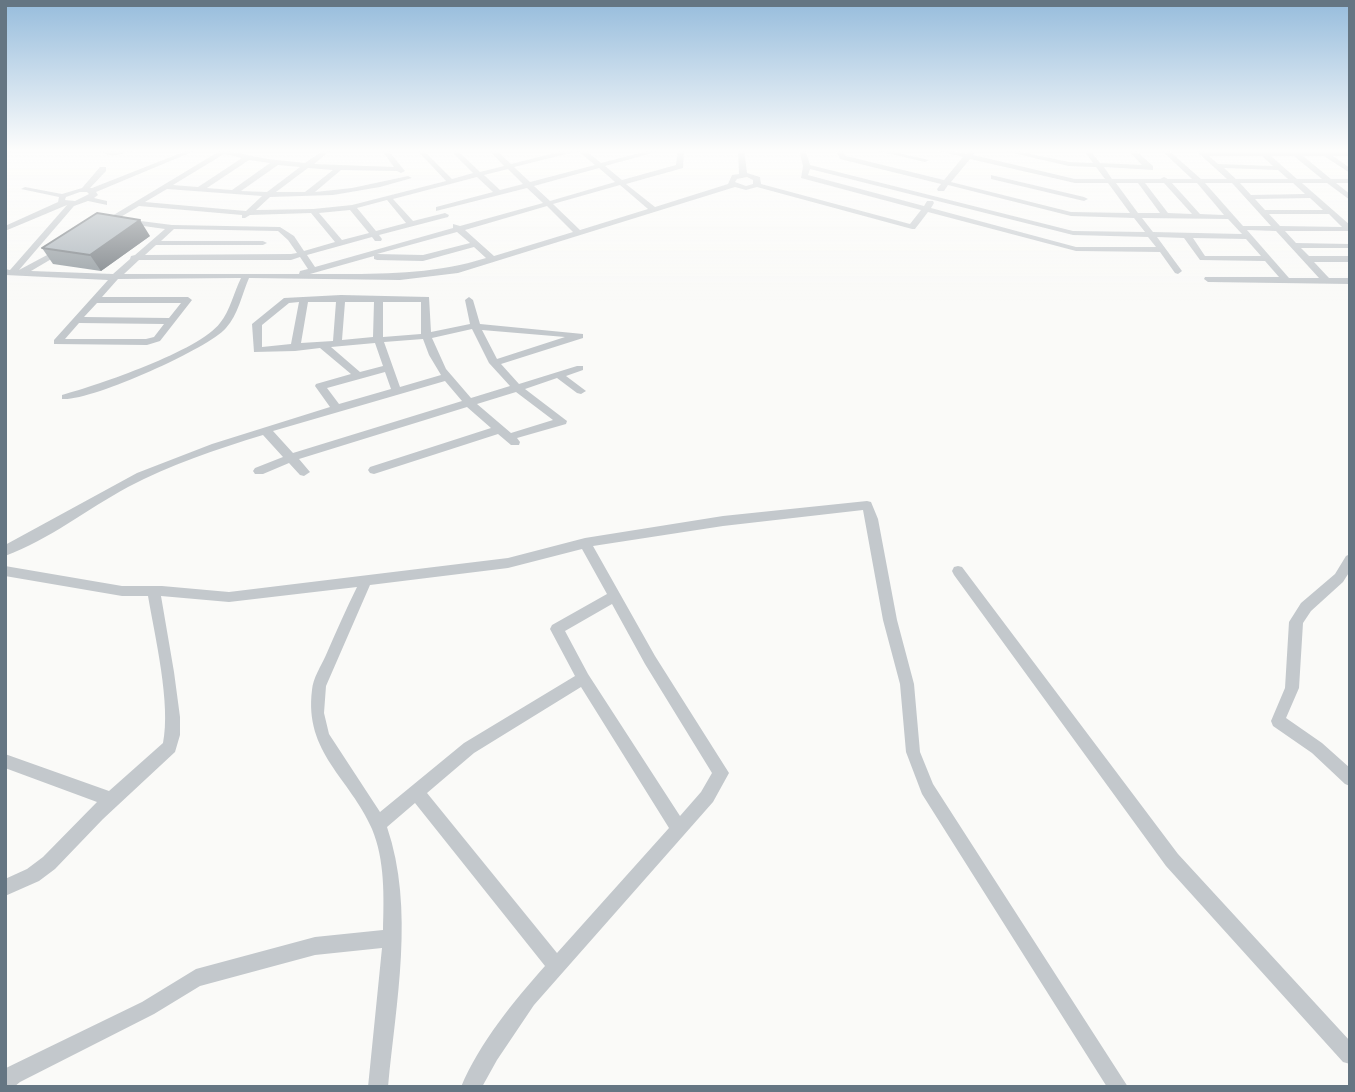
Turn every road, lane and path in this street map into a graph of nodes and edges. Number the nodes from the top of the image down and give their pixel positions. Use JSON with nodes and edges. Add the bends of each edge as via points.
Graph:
{"nodes":[{"id":1,"x":62,"y":200,"type":"edge"},
{"id":2,"x":69,"y":200,"type":"edge"},
{"id":3,"x":99,"y":200,"type":"edge"},
{"id":4,"x":140,"y":200,"type":"edge"},
{"id":5,"x":262,"y":200,"type":"edge"},
{"id":6,"x":377,"y":200,"type":"edge"},
{"id":7,"x":391,"y":200,"type":"edge"},
{"id":8,"x":477,"y":200,"type":"edge"},
{"id":9,"x":543,"y":200,"type":"edge"},
{"id":10,"x":557,"y":200,"type":"edge"},
{"id":11,"x":642,"y":200,"type":"edge"},
{"id":12,"x":686,"y":200,"type":"edge"},
{"id":13,"x":812,"y":200,"type":"edge"},
{"id":14,"x":892,"y":200,"type":"edge"},
{"id":15,"x":932,"y":200,"type":"edge"},
{"id":16,"x":942,"y":200,"type":"edge"},
{"id":17,"x":1013,"y":200,"type":"edge"},
{"id":18,"x":1085,"y":200,"type":"edge"},
{"id":19,"x":1123,"y":200,"type":"edge"},
{"id":20,"x":1154,"y":200,"type":"edge"},
{"id":21,"x":1183,"y":200,"type":"edge"},
{"id":22,"x":1215,"y":200,"type":"edge"},
{"id":23,"x":1252,"y":200,"type":"edge"},
{"id":24,"x":1318,"y":200,"type":"edge"},
{"id":25,"x":66,"y":201,"type":"junction"},
{"id":26,"x":104,"y":203,"type":"dead end"},
{"id":27,"x":135,"y":203,"type":"junction"},
{"id":28,"x":432,"y":203,"type":"dead end"},
{"id":29,"x":546,"y":203,"type":"junction"},
{"id":30,"x":352,"y":207,"type":"junction"},
{"id":31,"x":925,"y":209,"type":"junction"},
{"id":32,"x":654,"y":210,"type":"junction"},
{"id":33,"x":313,"y":211,"type":"junction"},
{"id":34,"x":442,"y":212,"type":"junction"},
{"id":35,"x":1263,"y":212,"type":"junction"},
{"id":36,"x":1332,"y":212,"type":"junction"},
{"id":37,"x":247,"y":213,"type":"junction"},
{"id":38,"x":1098,"y":215,"type":"junction"},
{"id":39,"x":1165,"y":215,"type":"junction"},
{"id":40,"x":1196,"y":215,"type":"junction"},
{"id":41,"x":1134,"y":216,"type":"junction"},
{"id":42,"x":1230,"y":217,"type":"junction"},
{"id":43,"x":111,"y":219,"type":"junction"},
{"id":44,"x":411,"y":224,"type":"junction"},
{"id":45,"x":172,"y":227,"type":"junction"},
{"id":46,"x":1349,"y":227,"type":"edge"},
{"id":47,"x":233,"y":228,"type":"junction"},
{"id":48,"x":1240,"y":228,"type":"junction"},
{"id":49,"x":1279,"y":228,"type":"junction"},
{"id":50,"x":5,"y":229,"type":"edge"},
{"id":51,"x":273,"y":229,"type":"junction"},
{"id":52,"x":458,"y":229,"type":"junction"},
{"id":53,"x":92,"y":230,"type":"edge"},
{"id":54,"x":579,"y":233,"type":"junction"},
{"id":55,"x":1150,"y":234,"type":"junction"},
{"id":56,"x":375,"y":235,"type":"junction"},
{"id":57,"x":1186,"y":235,"type":"junction"},
{"id":58,"x":1209,"y":235,"type":"junction"},
{"id":59,"x":1248,"y":236,"type":"junction"},
{"id":60,"x":73,"y":242,"type":"edge"},
{"id":61,"x":153,"y":243,"type":"junction"},
{"id":62,"x":263,"y":243,"type":"junction"},
{"id":63,"x":341,"y":244,"type":"junction"},
{"id":64,"x":476,"y":244,"type":"junction"},
{"id":65,"x":1294,"y":245,"type":"junction"},
{"id":66,"x":1350,"y":246,"type":"edge"},
{"id":67,"x":388,"y":250,"type":"junction"},
{"id":68,"x":1161,"y":250,"type":"junction"},
{"id":69,"x":303,"y":255,"type":"junction"},
{"id":70,"x":253,"y":257,"type":"junction"},
{"id":71,"x":363,"y":257,"type":"junction"},
{"id":72,"x":134,"y":258,"type":"junction"},
{"id":73,"x":408,"y":258,"type":"junction"},
{"id":74,"x":1226,"y":258,"type":"junction"},
{"id":75,"x":492,"y":259,"type":"junction"},
{"id":76,"x":1307,"y":259,"type":"junction"},
{"id":77,"x":1350,"y":259,"type":"edge"},
{"id":78,"x":1268,"y":260,"type":"junction"},
{"id":79,"x":313,"y":270,"type":"junction"},
{"id":80,"x":1178,"y":271,"type":"dead end"},
{"id":81,"x":14,"y":272,"type":"edge"},
{"id":82,"x":246,"y":276,"type":"junction"},
{"id":83,"x":115,"y":277,"type":"junction"},
{"id":84,"x":288,"y":277,"type":"junction"},
{"id":85,"x":400,"y":278,"type":"junction"},
{"id":86,"x":1208,"y":279,"type":"dead end"},
{"id":87,"x":1287,"y":281,"type":"junction"},
{"id":88,"x":1327,"y":281,"type":"junction"},
{"id":89,"x":1350,"y":281,"type":"edge"},
{"id":90,"x":341,"y":298,"type":"junction"},
{"id":91,"x":379,"y":298,"type":"junction"},
{"id":92,"x":304,"y":299,"type":"junction"},
{"id":93,"x":95,"y":300,"type":"junction"},
{"id":94,"x":469,"y":300,"type":"dead end"},
{"id":95,"x":77,"y":320,"type":"junction"},
{"id":96,"x":172,"y":321,"type":"junction"},
{"id":97,"x":474,"y":326,"type":"junction"},
{"id":98,"x":426,"y":336,"type":"junction"},
{"id":99,"x":378,"y":340,"type":"junction"},
{"id":100,"x":337,"y":344,"type":"junction"},
{"id":101,"x":323,"y":345,"type":"junction"},
{"id":102,"x":295,"y":348,"type":"junction"},
{"id":103,"x":494,"y":363,"type":"junction"},
{"id":104,"x":387,"y":368,"type":"junction"},
{"id":105,"x":580,"y":368,"type":"dead end"},
{"id":106,"x":559,"y":375,"type":"junction"},
{"id":107,"x":359,"y":376,"type":"junction"},
{"id":108,"x":446,"y":377,"type":"junction"},
{"id":109,"x":515,"y":388,"type":"junction"},
{"id":110,"x":581,"y":391,"type":"dead end"},
{"id":111,"x":397,"y":392,"type":"junction"},
{"id":112,"x":66,"y":397,"type":"dead end"},
{"id":113,"x":468,"y":403,"type":"junction"},
{"id":114,"x":336,"y":407,"type":"junction"},
{"id":115,"x":500,"y":429,"type":"junction"},
{"id":116,"x":266,"y":431,"type":"junction"},
{"id":117,"x":291,"y":458,"type":"junction"},
{"id":118,"x":374,"y":470,"type":"dead end"},
{"id":119,"x":259,"y":471,"type":"dead end"},
{"id":120,"x":303,"y":472,"type":"dead end"},
{"id":121,"x":585,"y":543,"type":"junction"},
{"id":122,"x":5,"y":551,"type":"edge"},
{"id":123,"x":1350,"y":559,"type":"edge"},
{"id":124,"x":5,"y":571,"type":"edge"},
{"id":125,"x":958,"y":571,"type":"dead end"},
{"id":126,"x":366,"y":579,"type":"junction"},
{"id":127,"x":154,"y":591,"type":"junction"},
{"id":128,"x":615,"y":597,"type":"junction"},
{"id":129,"x":583,"y":678,"type":"junction"},
{"id":130,"x":5,"y":761,"type":"edge"},
{"id":131,"x":1350,"y":779,"type":"edge"},
{"id":132,"x":416,"y":792,"type":"junction"},
{"id":133,"x":112,"y":800,"type":"junction"},
{"id":134,"x":378,"y":824,"type":"junction"},
{"id":135,"x":679,"y":829,"type":"junction"},
{"id":136,"x":5,"y":888,"type":"edge"},
{"id":137,"x":390,"y":938,"type":"junction"},
{"id":138,"x":557,"y":967,"type":"junction"},
{"id":139,"x":1350,"y":1055,"type":"edge"},
{"id":140,"x":5,"y":1082,"type":"edge"},
{"id":141,"x":378,"y":1087,"type":"edge"},
{"id":142,"x":471,"y":1087,"type":"edge"},
{"id":143,"x":1118,"y":1087,"type":"edge"}],
"edges":[{"from":1,"to":25,"type":"street"},
{"from":2,"to":25,"type":"street"},
{"from":3,"to":26,"type":"street"},
{"from":4,"to":27,"type":"street"},
{"from":5,"to":37,"type":"street"},
{"from":6,"to":30,"type":"street"},
{"from":7,"to":44,"type":"street"},
{"from":8,"to":34,"type":"street"},
{"from":9,"to":29,"type":"street"},
{"from":10,"to":29,"type":"street"},
{"from":11,"to":32,"type":"street"},
{"from":12,"to":32,"type":"street"},
{"from":13,"to":31,"type":"street","via":[[912,227]]},
{"from":14,"to":31,"type":"street"},
{"from":15,"to":31,"type":"street"},
{"from":16,"to":55,"type":"street","via":[[1073,233]]},
{"from":17,"to":38,"type":"street","via":[[1071,215]]},
{"from":18,"to":38,"type":"street"},
{"from":19,"to":41,"type":"street"},
{"from":20,"to":39,"type":"street"},
{"from":21,"to":40,"type":"street"},
{"from":22,"to":42,"type":"street"},
{"from":23,"to":35,"type":"street"},
{"from":24,"to":36,"type":"street"},
{"from":25,"to":50,"type":"street"},
{"from":25,"to":81,"type":"street"},
{"from":27,"to":37,"type":"street"},
{"from":27,"to":43,"type":"street"},
{"from":28,"to":34,"type":"street"},
{"from":29,"to":52,"type":"street"},
{"from":29,"to":54,"type":"street"},
{"from":30,"to":33,"type":"street"},
{"from":30,"to":56,"type":"street"},
{"from":31,"to":68,"type":"street","via":[[1076,249]]},
{"from":32,"to":54,"type":"street"},
{"from":33,"to":37,"type":"street"},
{"from":33,"to":63,"type":"street"},
{"from":34,"to":44,"type":"street"},
{"from":34,"to":52,"type":"street"},
{"from":35,"to":36,"type":"street"},
{"from":35,"to":49,"type":"street"},
{"from":36,"to":46,"type":"street"},
{"from":37,"to":47,"type":"street"},
{"from":38,"to":41,"type":"street"},
{"from":39,"to":40,"type":"street"},
{"from":39,"to":41,"type":"street"},
{"from":40,"to":42,"type":"street"},
{"from":41,"to":55,"type":"street"},
{"from":42,"to":48,"type":"street"},
{"from":43,"to":45,"type":"street"},
{"from":43,"to":53,"type":"street"},
{"from":44,"to":56,"type":"street"},
{"from":45,"to":47,"type":"street"},
{"from":45,"to":61,"type":"street"},
{"from":46,"to":49,"type":"street"},
{"from":47,"to":51,"type":"street"},
{"from":48,"to":49,"type":"street"},
{"from":48,"to":59,"type":"street"},
{"from":49,"to":65,"type":"street"},
{"from":51,"to":62,"type":"street"},
{"from":51,"to":69,"type":"street","via":[[280,229]]},
{"from":52,"to":64,"type":"street"},
{"from":52,"to":67,"type":"street"},
{"from":54,"to":75,"type":"street"},
{"from":55,"to":57,"type":"street"},
{"from":55,"to":68,"type":"street"},
{"from":56,"to":63,"type":"street"},
{"from":56,"to":67,"type":"street"},
{"from":57,"to":58,"type":"street"},
{"from":57,"to":74,"type":"street","via":[[1203,258]]},
{"from":58,"to":59,"type":"street"},
{"from":58,"to":74,"type":"street"},
{"from":59,"to":78,"type":"street"},
{"from":60,"to":81,"type":"street"},
{"from":61,"to":62,"type":"street"},
{"from":61,"to":72,"type":"street"},
{"from":62,"to":70,"type":"street"},
{"from":63,"to":69,"type":"street"},
{"from":64,"to":73,"type":"street"},
{"from":64,"to":75,"type":"street"},
{"from":65,"to":66,"type":"street"},
{"from":65,"to":76,"type":"street"},
{"from":67,"to":71,"type":"street"},
{"from":68,"to":80,"type":"street"},
{"from":69,"to":70,"type":"street"},
{"from":69,"to":79,"type":"street"},
{"from":70,"to":72,"type":"street"},
{"from":71,"to":73,"type":"street"},
{"from":71,"to":79,"type":"street"},
{"from":72,"to":83,"type":"street"},
{"from":73,"to":85,"type":"street"},
{"from":74,"to":78,"type":"street"},
{"from":75,"to":85,"type":"street","via":[[433,275]]},
{"from":76,"to":77,"type":"street"},
{"from":76,"to":88,"type":"street"},
{"from":78,"to":87,"type":"street"},
{"from":79,"to":84,"type":"street"},
{"from":81,"to":83,"type":"street"},
{"from":82,"to":83,"type":"street"},
{"from":82,"to":84,"type":"street"},
{"from":82,"to":112,"type":"street","via":[[224,326],[207,340],[98,389]]},
{"from":83,"to":93,"type":"street"},
{"from":84,"to":85,"type":"street"},
{"from":86,"to":87,"type":"street"},
{"from":87,"to":88,"type":"street"},
{"from":88,"to":89,"type":"street"},
{"from":90,"to":91,"type":"street"},
{"from":90,"to":92,"type":"street"},
{"from":90,"to":100,"type":"street"},
{"from":91,"to":98,"type":"street","via":[[426,299]]},
{"from":91,"to":99,"type":"street"},
{"from":92,"to":102,"type":"street"},
{"from":92,"to":102,"type":"street","via":[[287,300],[257,324],[257,350]]},
{"from":93,"to":95,"type":"street"},
{"from":93,"to":96,"type":"street","via":[[188,300]]},
{"from":94,"to":97,"type":"street"},
{"from":95,"to":96,"type":"street"},
{"from":95,"to":96,"type":"street","via":[[57,342],[147,342],[157,339]]},
{"from":97,"to":98,"type":"street"},
{"from":97,"to":103,"type":"street"},
{"from":97,"to":103,"type":"street","via":[[580,336]]},
{"from":98,"to":99,"type":"street"},
{"from":98,"to":108,"type":"street"},
{"from":99,"to":100,"type":"street"},
{"from":99,"to":104,"type":"street"},
{"from":100,"to":101,"type":"street"},
{"from":101,"to":102,"type":"street"},
{"from":101,"to":107,"type":"street"},
{"from":103,"to":109,"type":"street"},
{"from":104,"to":107,"type":"street"},
{"from":104,"to":111,"type":"street"},
{"from":105,"to":106,"type":"street"},
{"from":106,"to":109,"type":"street"},
{"from":106,"to":110,"type":"street"},
{"from":107,"to":114,"type":"street","via":[[320,386]]},
{"from":108,"to":111,"type":"street"},
{"from":108,"to":113,"type":"street"},
{"from":109,"to":113,"type":"street"},
{"from":109,"to":115,"type":"street","via":[[562,421],[512,440]]},
{"from":111,"to":114,"type":"street"},
{"from":113,"to":115,"type":"street"},
{"from":113,"to":117,"type":"street"},
{"from":114,"to":116,"type":"street"},
{"from":115,"to":118,"type":"street"},
{"from":116,"to":117,"type":"street"},
{"from":116,"to":122,"type":"street","via":[[139,477]]},
{"from":117,"to":119,"type":"street"},
{"from":117,"to":120,"type":"street"},
{"from":121,"to":126,"type":"street","via":[[508,563]]},
{"from":121,"to":128,"type":"street"},
{"from":121,"to":143,"type":"street","via":[[867,505],[907,684],[918,769]]},
{"from":123,"to":131,"type":"street","via":[[1339,578],[1296,622],[1292,688],[1278,722],[1317,748]]},
{"from":124,"to":127,"type":"street","via":[[122,591]]},
{"from":125,"to":139,"type":"street","via":[[1172,860]]},
{"from":126,"to":127,"type":"street","via":[[229,597]]},
{"from":126,"to":134,"type":"street","via":[[319,686],[317,713],[322,736]]},
{"from":127,"to":133,"type":"street","via":[[172,741]]},
{"from":128,"to":129,"type":"street","via":[[557,629]]},
{"from":128,"to":135,"type":"street","via":[[721,773],[708,797]]},
{"from":129,"to":132,"type":"street","via":[[469,748]]},
{"from":129,"to":135,"type":"street"},
{"from":130,"to":133,"type":"street"},
{"from":132,"to":134,"type":"street"},
{"from":132,"to":138,"type":"street"},
{"from":133,"to":136,"type":"street","via":[[49,863]]},
{"from":134,"to":137,"type":"street","via":[[392,875]]},
{"from":135,"to":138,"type":"street"},
{"from":137,"to":140,"type":"street","via":[[315,947],[196,978]]},
{"from":137,"to":141,"type":"street"},
{"from":138,"to":142,"type":"street","via":[[510,1022]]}]}
